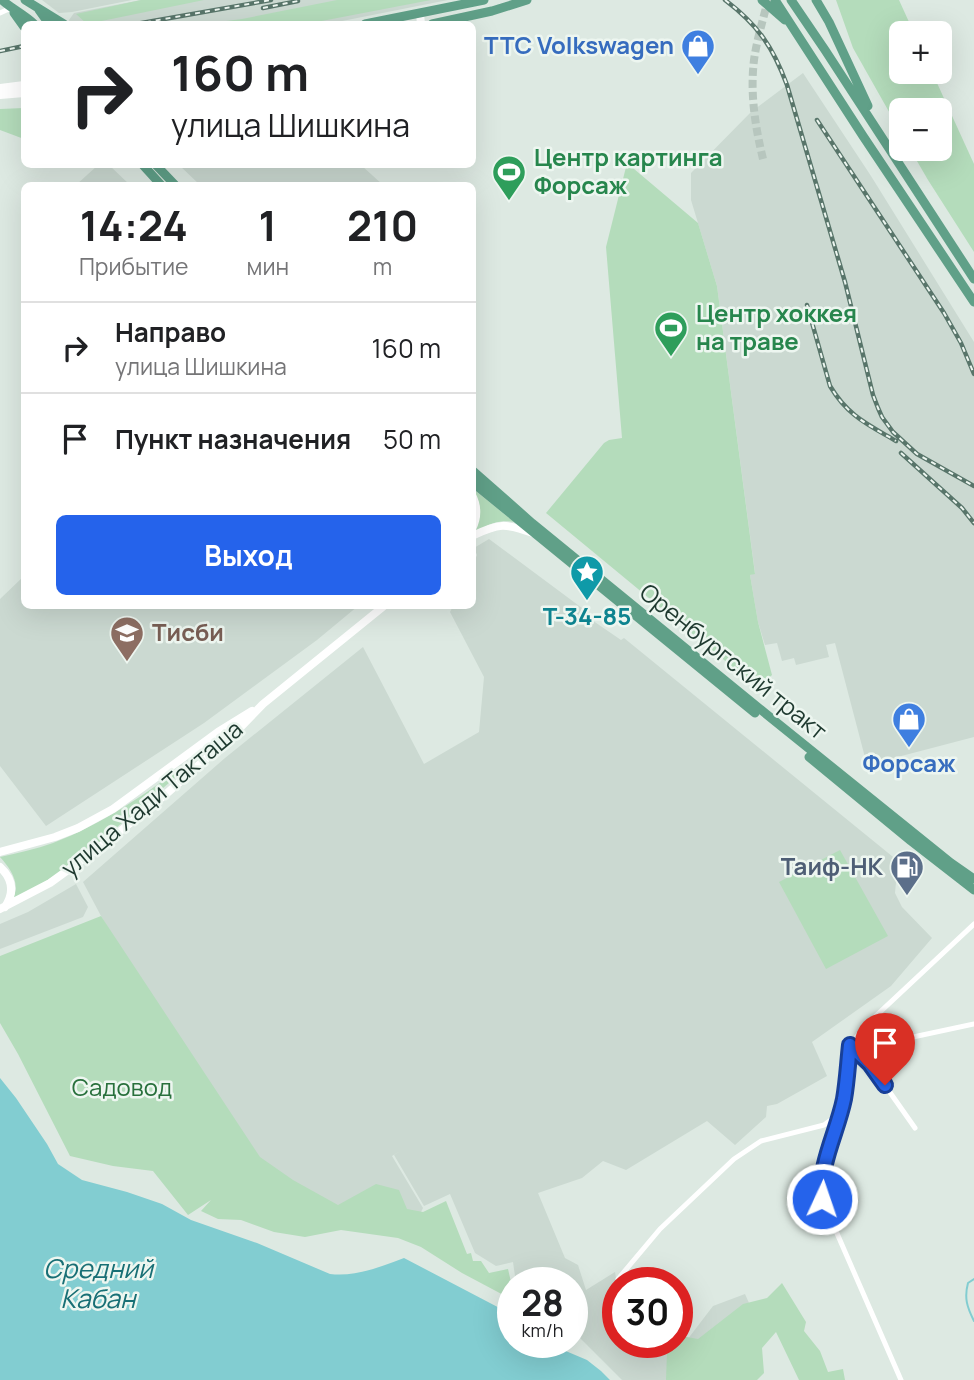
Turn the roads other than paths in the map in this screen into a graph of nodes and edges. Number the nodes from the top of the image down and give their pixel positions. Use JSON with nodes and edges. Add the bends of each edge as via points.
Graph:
{"nodes":[{"id":1,"x":2,"y":0,"type":"edge"},
{"id":2,"x":26,"y":0,"type":"edge"},
{"id":3,"x":484,"y":0,"type":"edge"},
{"id":4,"x":527,"y":0,"type":"edge"},
{"id":5,"x":762,"y":0,"type":"edge"},
{"id":6,"x":775,"y":0,"type":"edge"},
{"id":7,"x":791,"y":0,"type":"edge"},
{"id":8,"x":816,"y":0,"type":"edge"},
{"id":9,"x":11,"y":8,"type":"junction"},
{"id":10,"x":38,"y":9,"type":"junction"},
{"id":11,"x":0,"y":13,"type":"edge"},
{"id":12,"x":420,"y":19,"type":"edge"},
{"id":13,"x":30,"y":21,"type":"edge"},
{"id":14,"x":48,"y":21,"type":"edge"},
{"id":15,"x":59,"y":21,"type":"edge"},
{"id":16,"x":398,"y":21,"type":"edge"},
{"id":17,"x":446,"y":21,"type":"edge"},
{"id":18,"x":21,"y":23,"type":"edge"},
{"id":19,"x":794,"y":27,"type":"junction"},
{"id":20,"x":21,"y":83,"type":"edge"},
{"id":21,"x":1,"y":90,"type":"edge"},
{"id":22,"x":21,"y":93,"type":"edge"},
{"id":23,"x":880,"y":134,"type":"junction"},
{"id":24,"x":146,"y":168,"type":"edge"},
{"id":25,"x":159,"y":168,"type":"edge"},
{"id":26,"x":158,"y":182,"type":"edge"},
{"id":27,"x":172,"y":182,"type":"edge"},
{"id":28,"x":974,"y":279,"type":"edge"},
{"id":29,"x":974,"y":302,"type":"edge"},
{"id":30,"x":476,"y":474,"type":"edge"},
{"id":31,"x":476,"y":485,"type":"edge"},
{"id":32,"x":476,"y":534,"type":"edge"},
{"id":33,"x":536,"y":534,"type":"junction"},
{"id":34,"x":380,"y":609,"type":"edge"},
{"id":35,"x":263,"y":704,"type":"junction"},
{"id":36,"x":0,"y":852,"type":"edge"},
{"id":37,"x":0,"y":867,"type":"edge"},
{"id":38,"x":974,"y":879,"type":"edge"},
{"id":39,"x":974,"y":890,"type":"edge"},
{"id":40,"x":3,"y":908,"type":"edge"},
{"id":41,"x":974,"y":924,"type":"edge"},
{"id":42,"x":974,"y":1024,"type":"edge"},
{"id":43,"x":864,"y":1027,"type":"junction"},
{"id":44,"x":850,"y":1045,"type":"junction"},
{"id":45,"x":839,"y":1114,"type":"junction"},
{"id":46,"x":915,"y":1128,"type":"dead end"},
{"id":47,"x":628,"y":1267,"type":"edge"},
{"id":48,"x":901,"y":1380,"type":"edge"}],
"edges":[{"from":1,"to":9,"type":"main road"},
{"from":2,"to":10,"type":"main road"},
{"from":3,"to":12,"type":"main road"},
{"from":4,"to":17,"type":"main road"},
{"from":5,"to":19,"type":"main road"},
{"from":6,"to":19,"type":"main road"},
{"from":7,"to":23,"type":"main road"},
{"from":8,"to":23,"type":"main road"},
{"from":9,"to":11,"type":"street"},
{"from":9,"to":13,"type":"main road"},
{"from":9,"to":18,"type":"main road"},
{"from":10,"to":14,"type":"main road"},
{"from":10,"to":15,"type":"main road"},
{"from":12,"to":16,"type":"main road"},
{"from":19,"to":29,"type":"main road"},
{"from":20,"to":21,"type":"street"},
{"from":21,"to":22,"type":"street"},
{"from":23,"to":28,"type":"main road"},
{"from":24,"to":26,"type":"main road"},
{"from":25,"to":27,"type":"main road"},
{"from":30,"to":38,"type":"main road","name":"Оренбургский тракт"},
{"from":31,"to":33,"type":"main road","name":"Оренбургский тракт"},
{"from":32,"to":33,"type":"street","via":[[499,525]]},
{"from":33,"to":39,"type":"main road","name":"Оренбургский тракт"},
{"from":34,"to":35,"type":"street","name":"улица Хади Такташа"},
{"from":35,"to":36,"type":"street","name":"улица Хади Такташа","via":[[113,809],[55,837]]},
{"from":35,"to":40,"type":"street","name":"улица Хади Такташа","via":[[108,841],[50,883]]},
{"from":37,"to":40,"type":"street","via":[[12,888]]},
{"from":41,"to":43,"type":"street"},
{"from":42,"to":43,"type":"street","via":[[886,1044]]},
{"from":43,"to":44,"type":"street"},
{"from":44,"to":45,"type":"street"},
{"from":44,"to":46,"type":"street","via":[[870,1064]]},
{"from":45,"to":47,"type":"street","via":[[824,1125],[761,1141],[734,1159],[660,1229]]},
{"from":45,"to":48,"type":"street","via":[[826,1155],[822,1199]]}]}
